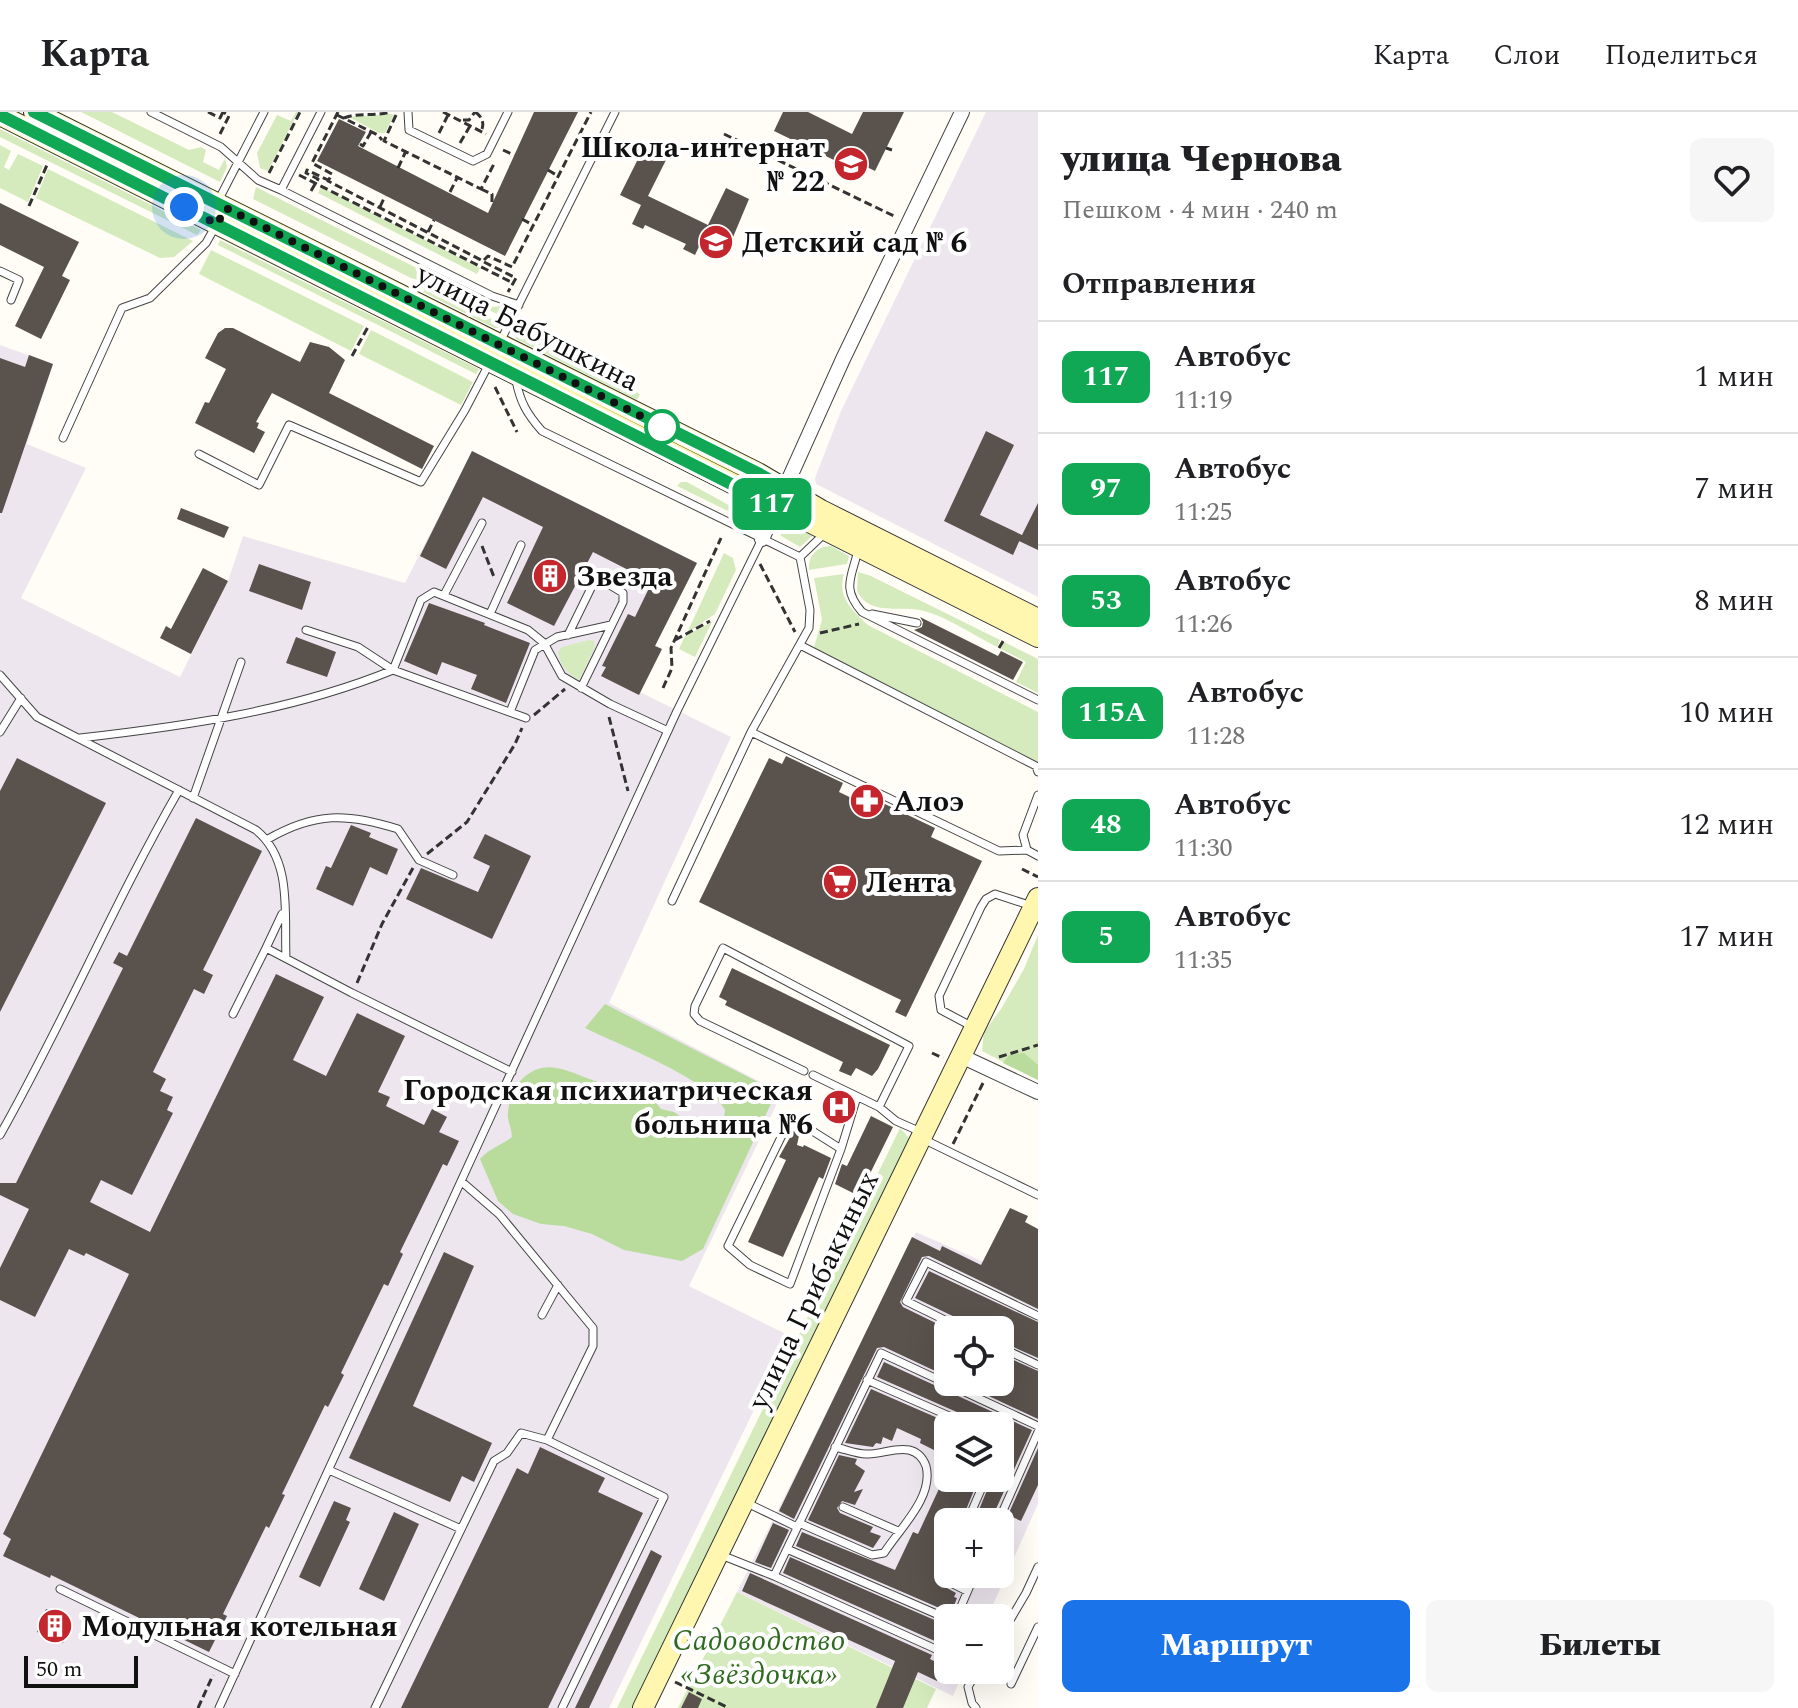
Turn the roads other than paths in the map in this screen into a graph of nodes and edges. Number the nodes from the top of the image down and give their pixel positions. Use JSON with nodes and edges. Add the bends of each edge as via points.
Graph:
{"nodes":[{"id":1,"x":151,"y":112,"type":"edge"},
{"id":2,"x":264,"y":112,"type":"edge"},
{"id":3,"x":321,"y":112,"type":"edge"},
{"id":4,"x":408,"y":112,"type":"edge"},
{"id":5,"x":508,"y":112,"type":"edge"},
{"id":6,"x":615,"y":112,"type":"edge"},
{"id":7,"x":962,"y":112,"type":"edge"},
{"id":8,"x":0,"y":115,"type":"edge"},
{"id":9,"x":38,"y":118,"type":"edge"},
{"id":10,"x":238,"y":163,"type":"junction"},
{"id":11,"x":281,"y":190,"type":"junction"},
{"id":12,"x":217,"y":214,"type":"junction"},
{"id":13,"x":0,"y":271,"type":"edge"},
{"id":14,"x":11,"y":300,"type":"dead end"},
{"id":15,"x":519,"y":305,"type":"junction"},
{"id":16,"x":494,"y":353,"type":"junction"},
{"id":17,"x":515,"y":373,"type":"junction"},
{"id":18,"x":63,"y":438,"type":"dead end"},
{"id":19,"x":199,"y":454,"type":"dead end"},
{"id":20,"x":780,"y":497,"type":"junction"},
{"id":21,"x":482,"y":523,"type":"dead end"},
{"id":22,"x":826,"y":532,"type":"junction"},
{"id":23,"x":762,"y":539,"type":"junction"},
{"id":24,"x":521,"y":545,"type":"dead end"},
{"id":25,"x":858,"y":548,"type":"junction"},
{"id":26,"x":800,"y":557,"type":"junction"},
{"id":27,"x":444,"y":595,"type":"junction"},
{"id":28,"x":862,"y":612,"type":"junction"},
{"id":29,"x":490,"y":614,"type":"junction"},
{"id":30,"x":1038,"y":619,"type":"edge"},
{"id":31,"x":917,"y":623,"type":"dead end"},
{"id":32,"x":611,"y":625,"type":"junction"},
{"id":33,"x":306,"y":630,"type":"dead end"},
{"id":34,"x":568,"y":635,"type":"junction"},
{"id":35,"x":1038,"y":637,"type":"edge"},
{"id":36,"x":544,"y":643,"type":"junction"},
{"id":37,"x":800,"y":645,"type":"junction"},
{"id":38,"x":241,"y":662,"type":"dead end"},
{"id":39,"x":393,"y":670,"type":"junction"},
{"id":40,"x":0,"y":675,"type":"edge"},
{"id":41,"x":581,"y":688,"type":"junction"},
{"id":42,"x":21,"y":698,"type":"junction"},
{"id":43,"x":1038,"y":700,"type":"edge"},
{"id":44,"x":510,"y":712,"type":"junction"},
{"id":45,"x":526,"y":718,"type":"road end"},
{"id":46,"x":219,"y":721,"type":"junction"},
{"id":47,"x":668,"y":731,"type":"junction"},
{"id":48,"x":0,"y":732,"type":"edge"},
{"id":49,"x":751,"y":732,"type":"junction"},
{"id":50,"x":80,"y":738,"type":"junction"},
{"id":51,"x":1038,"y":772,"type":"edge"},
{"id":52,"x":179,"y":790,"type":"junction"},
{"id":53,"x":1038,"y":795,"type":"edge"},
{"id":54,"x":193,"y":798,"type":"junction"},
{"id":55,"x":268,"y":839,"type":"junction"},
{"id":56,"x":1027,"y":850,"type":"junction"},
{"id":57,"x":1038,"y":856,"type":"edge"},
{"id":58,"x":453,"y":875,"type":"dead end"},
{"id":59,"x":672,"y":901,"type":"dead end"},
{"id":60,"x":1036,"y":903,"type":"edge"},
{"id":61,"x":284,"y":910,"type":"junction"},
{"id":62,"x":266,"y":948,"type":"junction"},
{"id":63,"x":286,"y":958,"type":"junction"},
{"id":64,"x":233,"y":1014,"type":"dead end"},
{"id":65,"x":975,"y":1028,"type":"junction"},
{"id":66,"x":953,"y":1058,"type":"junction"},
{"id":67,"x":804,"y":1071,"type":"dead end"},
{"id":68,"x":512,"y":1072,"type":"junction"},
{"id":69,"x":813,"y":1075,"type":"dead end"},
{"id":70,"x":1038,"y":1092,"type":"edge"},
{"id":71,"x":857,"y":1097,"type":"junction"},
{"id":72,"x":879,"y":1107,"type":"junction"},
{"id":73,"x":792,"y":1121,"type":"dead end"},
{"id":74,"x":803,"y":1125,"type":"dead end"},
{"id":75,"x":0,"y":1135,"type":"edge"},
{"id":76,"x":922,"y":1136,"type":"junction"},
{"id":77,"x":841,"y":1149,"type":"junction"},
{"id":78,"x":462,"y":1182,"type":"junction"},
{"id":79,"x":1038,"y":1195,"type":"edge"},
{"id":80,"x":558,"y":1285,"type":"junction"},
{"id":81,"x":542,"y":1315,"type":"dead end"},
{"id":82,"x":937,"y":1316,"type":"edge"},
{"id":83,"x":1038,"y":1316,"type":"edge"},
{"id":84,"x":1014,"y":1354,"type":"edge"},
{"id":85,"x":1038,"y":1365,"type":"edge"},
{"id":86,"x":867,"y":1380,"type":"junction"},
{"id":87,"x":940,"y":1412,"type":"edge"},
{"id":88,"x":1038,"y":1426,"type":"edge"},
{"id":89,"x":1038,"y":1432,"type":"edge"},
{"id":90,"x":547,"y":1440,"type":"junction"},
{"id":91,"x":835,"y":1447,"type":"junction"},
{"id":92,"x":329,"y":1470,"type":"junction"},
{"id":93,"x":743,"y":1502,"type":"junction"},
{"id":94,"x":843,"y":1507,"type":"dead end"},
{"id":95,"x":1004,"y":1508,"type":"edge"},
{"id":96,"x":798,"y":1525,"type":"junction"},
{"id":97,"x":461,"y":1529,"type":"junction"},
{"id":98,"x":898,"y":1531,"type":"junction"},
{"id":99,"x":787,"y":1549,"type":"junction"},
{"id":100,"x":718,"y":1554,"type":"junction"},
{"id":101,"x":1038,"y":1567,"type":"edge"},
{"id":102,"x":774,"y":1576,"type":"junction"},
{"id":103,"x":961,"y":1588,"type":"edge"},
{"id":104,"x":968,"y":1588,"type":"edge"},
{"id":105,"x":60,"y":1589,"type":"dead end"},
{"id":106,"x":967,"y":1591,"type":"junction"},
{"id":107,"x":962,"y":1604,"type":"edge"},
{"id":108,"x":934,"y":1613,"type":"edge"},
{"id":109,"x":1014,"y":1613,"type":"edge"},
{"id":110,"x":1038,"y":1627,"type":"edge"},
{"id":111,"x":934,"y":1648,"type":"edge"},
{"id":112,"x":235,"y":1674,"type":"junction"},
{"id":113,"x":1014,"y":1678,"type":"edge"},
{"id":114,"x":970,"y":1684,"type":"edge"},
{"id":115,"x":219,"y":1708,"type":"edge"},
{"id":116,"x":375,"y":1708,"type":"edge"},
{"id":117,"x":562,"y":1708,"type":"edge"},
{"id":118,"x":643,"y":1708,"type":"edge"},
{"id":119,"x":976,"y":1708,"type":"edge"}],
"edges":[{"from":1,"to":10,"type":"lane","via":[[221,147]]},
{"from":2,"to":10,"type":"lane"},
{"from":3,"to":11,"type":"lane"},
{"from":4,"to":5,"type":"lane","via":[[409,130],[473,161],[487,154]]},
{"from":6,"to":15,"type":"lane"},
{"from":7,"to":20,"type":"street"},
{"from":8,"to":9,"type":"main road","name":"улица Бабушкина"},
{"from":9,"to":12,"type":"main road","name":"улица Бабушкина"},
{"from":10,"to":11,"type":"lane"},
{"from":10,"to":12,"type":"lane"},
{"from":11,"to":15,"type":"lane"},
{"from":12,"to":16,"type":"main road","name":"улица Бабушкина"},
{"from":12,"to":18,"type":"lane","via":[[206,243],[168,283],[150,298],[122,308]]},
{"from":13,"to":14,"type":"lane","via":[[19,280]]},
{"from":15,"to":16,"type":"lane"},
{"from":16,"to":17,"type":"main road","name":"улица Бабушкина"},
{"from":16,"to":19,"type":"lane","via":[[421,482],[289,425],[259,485]]},
{"from":16,"to":20,"type":"main road","name":"улица Бабушкина"},
{"from":17,"to":20,"type":"main road","name":"улица Бабушкина"},
{"from":17,"to":23,"type":"lane","via":[[526,413],[542,431]]},
{"from":20,"to":22,"type":"main road","name":"улица Бабушкина"},
{"from":20,"to":23,"type":"street"},
{"from":20,"to":30,"type":"main road","name":"улица Бабушкина","via":[[821,510]]},
{"from":21,"to":27,"type":"lane"},
{"from":22,"to":25,"type":"main road","name":"улица Бабушкина"},
{"from":22,"to":26,"type":"lane"},
{"from":23,"to":26,"type":"lane"},
{"from":23,"to":47,"type":"lane"},
{"from":24,"to":29,"type":"lane"},
{"from":25,"to":28,"type":"lane","via":[[848,588]]},
{"from":25,"to":35,"type":"main road","name":"улица Бабушкина"},
{"from":26,"to":37,"type":"lane","via":[[810,619]]},
{"from":27,"to":29,"type":"lane"},
{"from":27,"to":39,"type":"lane","via":[[434,592],[421,600]]},
{"from":28,"to":31,"type":"lane"},
{"from":28,"to":43,"type":"lane"},
{"from":29,"to":36,"type":"lane"},
{"from":32,"to":34,"type":"lane"},
{"from":32,"to":34,"type":"lane","via":[[623,593],[598,580]]},
{"from":32,"to":41,"type":"lane"},
{"from":33,"to":39,"type":"lane","via":[[358,647]]},
{"from":34,"to":36,"type":"lane"},
{"from":36,"to":41,"type":"lane","via":[[556,668]]},
{"from":36,"to":44,"type":"lane","via":[[530,659]]},
{"from":37,"to":49,"type":"lane"},
{"from":37,"to":51,"type":"lane","via":[[1036,766]]},
{"from":38,"to":46,"type":"lane"},
{"from":39,"to":44,"type":"lane"},
{"from":39,"to":46,"type":"lane","via":[[351,687]]},
{"from":40,"to":42,"type":"lane"},
{"from":41,"to":47,"type":"lane"},
{"from":42,"to":48,"type":"lane"},
{"from":42,"to":50,"type":"lane","via":[[37,717]]},
{"from":44,"to":45,"type":"lane"},
{"from":46,"to":50,"type":"lane"},
{"from":46,"to":54,"type":"lane"},
{"from":47,"to":68,"type":"lane"},
{"from":49,"to":56,"type":"lane","via":[[999,851]]},
{"from":49,"to":59,"type":"lane"},
{"from":50,"to":52,"type":"lane"},
{"from":52,"to":54,"type":"lane"},
{"from":52,"to":75,"type":"lane"},
{"from":53,"to":56,"type":"lane","via":[[1023,835]]},
{"from":54,"to":55,"type":"lane"},
{"from":55,"to":58,"type":"lane","via":[[295,824],[350,817],[398,829],[419,860]]},
{"from":55,"to":61,"type":"lane","via":[[282,871]]},
{"from":56,"to":57,"type":"lane"},
{"from":60,"to":65,"type":"main road","name":"улица Грибакиных"},
{"from":60,"to":65,"type":"lane","via":[[995,894],[981,907],[939,996],[941,1010]]},
{"from":61,"to":62,"type":"lane"},
{"from":61,"to":63,"type":"lane"},
{"from":62,"to":63,"type":"lane"},
{"from":62,"to":64,"type":"lane"},
{"from":63,"to":68,"type":"lane"},
{"from":65,"to":66,"type":"main road","name":"улица Грибакиных"},
{"from":66,"to":70,"type":"street"},
{"from":66,"to":76,"type":"main road","name":"улица Грибакиных"},
{"from":67,"to":72,"type":"lane","via":[[694,1014],[723,948],[909,1046]]},
{"from":68,"to":78,"type":"lane"},
{"from":69,"to":71,"type":"lane"},
{"from":71,"to":72,"type":"lane"},
{"from":71,"to":77,"type":"lane"},
{"from":72,"to":76,"type":"lane"},
{"from":73,"to":77,"type":"lane","via":[[728,1246],[750,1265],[790,1284]]},
{"from":74,"to":77,"type":"lane"},
{"from":76,"to":79,"type":"lane"},
{"from":76,"to":93,"type":"main road","name":"улица Грибакиных"},
{"from":78,"to":80,"type":"lane","via":[[499,1214]]},
{"from":78,"to":92,"type":"lane"},
{"from":80,"to":81,"type":"lane"},
{"from":80,"to":90,"type":"lane","via":[[588,1321],[594,1338]]},
{"from":82,"to":83,"type":"lane","via":[[906,1301],[926,1262]]},
{"from":84,"to":85,"type":"lane"},
{"from":86,"to":87,"type":"lane"},
{"from":86,"to":88,"type":"lane","via":[[881,1353]]},
{"from":86,"to":91,"type":"lane"},
{"from":89,"to":95,"type":"lane"},
{"from":90,"to":97,"type":"lane","via":[[521,1433],[494,1461]]},
{"from":90,"to":117,"type":"lane","via":[[664,1497]]},
{"from":91,"to":96,"type":"lane"},
{"from":91,"to":98,"type":"lane","via":[[867,1455],[913,1451],[924,1459],[928,1484]]},
{"from":92,"to":97,"type":"lane"},
{"from":92,"to":112,"type":"lane"},
{"from":93,"to":96,"type":"lane"},
{"from":93,"to":100,"type":"main road","name":"улица Грибакиных"},
{"from":94,"to":98,"type":"lane"},
{"from":96,"to":98,"type":"lane","via":[[872,1555],[884,1553]]},
{"from":96,"to":99,"type":"lane"},
{"from":97,"to":116,"type":"lane"},
{"from":99,"to":102,"type":"lane"},
{"from":99,"to":108,"type":"lane"},
{"from":100,"to":102,"type":"lane"},
{"from":100,"to":118,"type":"main road","name":"улица Грибакиных"},
{"from":101,"to":109,"type":"lane"},
{"from":102,"to":111,"type":"lane"},
{"from":103,"to":106,"type":"lane"},
{"from":104,"to":106,"type":"lane"},
{"from":105,"to":112,"type":"lane"},
{"from":106,"to":107,"type":"lane"},
{"from":110,"to":113,"type":"lane"},
{"from":112,"to":115,"type":"lane"},
{"from":114,"to":119,"type":"lane"}]}
